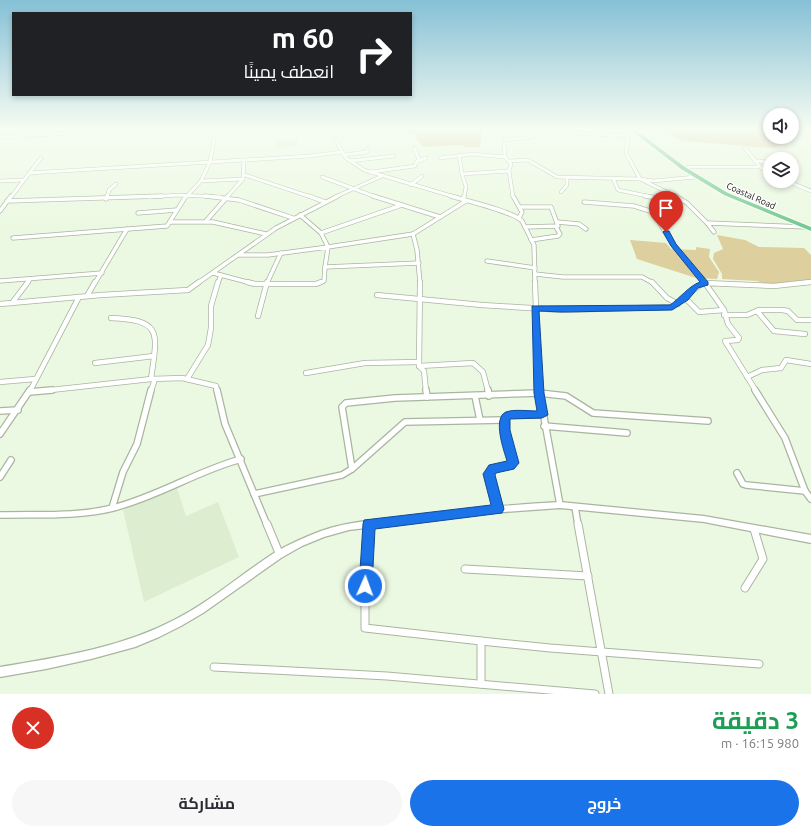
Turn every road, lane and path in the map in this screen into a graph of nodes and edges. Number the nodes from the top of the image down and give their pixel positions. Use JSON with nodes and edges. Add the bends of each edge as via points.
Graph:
{"nodes":[{"id":1,"x":39,"y":160,"type":"edge"},
{"id":2,"x":237,"y":160,"type":"edge"},
{"id":3,"x":244,"y":160,"type":"edge"},
{"id":4,"x":355,"y":160,"type":"edge"},
{"id":5,"x":460,"y":160,"type":"edge"},
{"id":6,"x":521,"y":160,"type":"edge"},
{"id":7,"x":529,"y":160,"type":"edge"},
{"id":8,"x":629,"y":160,"type":"edge"},
{"id":9,"x":675,"y":160,"type":"edge"},
{"id":10,"x":678,"y":160,"type":"edge"},
{"id":11,"x":349,"y":161,"type":"joint"},
{"id":12,"x":420,"y":161,"type":"edge"},
{"id":13,"x":509,"y":161,"type":"joint"},
{"id":14,"x":755,"y":161,"type":"joint"},
{"id":15,"x":210,"y":162,"type":"junction"},
{"id":16,"x":763,"y":162,"type":"edge"},
{"id":17,"x":688,"y":167,"type":"junction"},
{"id":18,"x":760,"y":167,"type":"junction"},
{"id":19,"x":763,"y":169,"type":"edge"},
{"id":20,"x":509,"y":171,"type":"junction"},
{"id":21,"x":370,"y":172,"type":"junction"},
{"id":22,"x":29,"y":173,"type":"junction"},
{"id":23,"x":462,"y":174,"type":"junction"},
{"id":24,"x":382,"y":176,"type":"junction"},
{"id":25,"x":422,"y":176,"type":"dead end"},
{"id":26,"x":696,"y":176,"type":"junction"},
{"id":27,"x":244,"y":177,"type":"junction"},
{"id":28,"x":322,"y":177,"type":"dead end"},
{"id":29,"x":567,"y":177,"type":"junction"},
{"id":30,"x":613,"y":178,"type":"junction"},
{"id":31,"x":640,"y":179,"type":"junction"},
{"id":32,"x":23,"y":180,"type":"junction"},
{"id":33,"x":0,"y":181,"type":"edge"},
{"id":34,"x":201,"y":181,"type":"junction"},
{"id":35,"x":116,"y":184,"type":"dead end"},
{"id":36,"x":410,"y":185,"type":"junction"},
{"id":37,"x":799,"y":186,"type":"edge"},
{"id":38,"x":353,"y":189,"type":"junction"},
{"id":39,"x":811,"y":191,"type":"edge"},
{"id":40,"x":562,"y":192,"type":"dead end"},
{"id":41,"x":186,"y":195,"type":"junction"},
{"id":42,"x":677,"y":197,"type":"junction"},
{"id":43,"x":228,"y":198,"type":"junction"},
{"id":44,"x":106,"y":199,"type":"junction"},
{"id":45,"x":465,"y":200,"type":"junction"},
{"id":46,"x":669,"y":200,"type":"junction"},
{"id":47,"x":7,"y":201,"type":"junction"},
{"id":48,"x":325,"y":202,"type":"junction"},
{"id":49,"x":584,"y":202,"type":"dead end"},
{"id":50,"x":402,"y":205,"type":"junction"},
{"id":51,"x":521,"y":208,"type":"junction"},
{"id":52,"x":177,"y":210,"type":"junction"},
{"id":53,"x":0,"y":211,"type":"edge"},
{"id":54,"x":654,"y":212,"type":"junction"},
{"id":55,"x":138,"y":213,"type":"dead end"},
{"id":56,"x":300,"y":215,"type":"junction"},
{"id":57,"x":440,"y":216,"type":"junction"},
{"id":58,"x":293,"y":218,"type":"junction"},
{"id":59,"x":519,"y":218,"type":"junction"},
{"id":60,"x":206,"y":221,"type":"junction"},
{"id":61,"x":170,"y":222,"type":"junction"},
{"id":62,"x":557,"y":222,"type":"junction"},
{"id":63,"x":706,"y":224,"type":"junction"},
{"id":64,"x":808,"y":226,"type":"edge"},
{"id":65,"x":525,"y":227,"type":"junction"},
{"id":66,"x":556,"y":227,"type":"junction"},
{"id":67,"x":127,"y":229,"type":"junction"},
{"id":68,"x":586,"y":229,"type":"dead end"},
{"id":69,"x":811,"y":229,"type":"edge"},
{"id":70,"x":714,"y":232,"type":"dead end"},
{"id":71,"x":321,"y":233,"type":"junction"},
{"id":72,"x":266,"y":234,"type":"junction"},
{"id":73,"x":413,"y":234,"type":"junction"},
{"id":74,"x":13,"y":238,"type":"dead end"},
{"id":75,"x":531,"y":240,"type":"junction"},
{"id":76,"x":328,"y":247,"type":"junction"},
{"id":77,"x":281,"y":253,"type":"junction"},
{"id":78,"x":239,"y":255,"type":"junction"},
{"id":79,"x":419,"y":262,"type":"junction"},
{"id":80,"x":487,"y":262,"type":"dead end"},
{"id":81,"x":325,"y":266,"type":"junction"},
{"id":82,"x":535,"y":268,"type":"junction"},
{"id":83,"x":102,"y":273,"type":"junction"},
{"id":84,"x":213,"y":273,"type":"junction"},
{"id":85,"x":535,"y":274,"type":"junction"},
{"id":86,"x":221,"y":275,"type":"junction"},
{"id":87,"x":30,"y":279,"type":"junction"},
{"id":88,"x":0,"y":281,"type":"edge"},
{"id":89,"x":811,"y":282,"type":"edge"},
{"id":90,"x":705,"y":283,"type":"junction"},
{"id":91,"x":266,"y":284,"type":"junction"},
{"id":92,"x":377,"y":295,"type":"dead end"},
{"id":93,"x":88,"y":296,"type":"junction"},
{"id":94,"x":78,"y":297,"type":"junction"},
{"id":95,"x":685,"y":298,"type":"junction"},
{"id":96,"x":421,"y":300,"type":"junction"},
{"id":97,"x":12,"y":303,"type":"junction"},
{"id":98,"x":0,"y":304,"type":"edge"},
{"id":99,"x":678,"y":304,"type":"junction"},
{"id":100,"x":535,"y":308,"type":"junction"},
{"id":101,"x":757,"y":311,"type":"junction"},
{"id":102,"x":724,"y":313,"type":"junction"},
{"id":103,"x":258,"y":316,"type":"dead end"},
{"id":104,"x":111,"y":318,"type":"dead end"},
{"id":105,"x":811,"y":320,"type":"edge"},
{"id":106,"x":805,"y":334,"type":"dead end"},
{"id":107,"x":154,"y":356,"type":"junction"},
{"id":108,"x":95,"y":363,"type":"dead end"},
{"id":109,"x":419,"y":364,"type":"junction"},
{"id":110,"x":811,"y":364,"type":"edge"},
{"id":111,"x":306,"y":373,"type":"dead end"},
{"id":112,"x":747,"y":377,"type":"junction"},
{"id":113,"x":35,"y":379,"type":"junction"},
{"id":114,"x":153,"y":379,"type":"junction"},
{"id":115,"x":187,"y":379,"type":"junction"},
{"id":116,"x":0,"y":382,"type":"edge"},
{"id":117,"x":29,"y":392,"type":"junction"},
{"id":118,"x":539,"y":393,"type":"junction"},
{"id":119,"x":475,"y":396,"type":"junction"},
{"id":120,"x":489,"y":396,"type":"junction"},
{"id":121,"x":427,"y":397,"type":"junction"},
{"id":122,"x":18,"y":410,"type":"junction"},
{"id":123,"x":0,"y":411,"type":"edge"},
{"id":124,"x":542,"y":415,"type":"junction"},
{"id":125,"x":480,"y":420,"type":"junction"},
{"id":126,"x":504,"y":420,"type":"junction"},
{"id":127,"x":708,"y":421,"type":"dead end"},
{"id":128,"x":544,"y":426,"type":"junction"},
{"id":129,"x":627,"y":433,"type":"dead end"},
{"id":130,"x":0,"y":434,"type":"edge"},
{"id":131,"x":241,"y":459,"type":"junction"},
{"id":132,"x":10,"y":460,"type":"dead end"},
{"id":133,"x":352,"y":469,"type":"junction"},
{"id":134,"x":737,"y":473,"type":"dead end"},
{"id":135,"x":0,"y":477,"type":"edge"},
{"id":136,"x":805,"y":491,"type":"junction"},
{"id":137,"x":254,"y":494,"type":"junction"},
{"id":138,"x":811,"y":499,"type":"edge"},
{"id":139,"x":560,"y":505,"type":"junction"},
{"id":140,"x":575,"y":506,"type":"junction"},
{"id":141,"x":112,"y":508,"type":"junction"},
{"id":142,"x":498,"y":509,"type":"junction"},
{"id":143,"x":0,"y":515,"type":"edge"},
{"id":144,"x":369,"y":524,"type":"junction"},
{"id":145,"x":754,"y":529,"type":"junction"},
{"id":146,"x":811,"y":539,"type":"edge"},
{"id":147,"x":279,"y":553,"type":"junction"},
{"id":148,"x":464,"y":569,"type":"dead end"},
{"id":149,"x":588,"y":576,"type":"junction"},
{"id":150,"x":745,"y":588,"type":"dead end"},
{"id":151,"x":481,"y":641,"type":"junction"},
{"id":152,"x":602,"y":653,"type":"junction"},
{"id":153,"x":759,"y":664,"type":"dead end"},
{"id":154,"x":214,"y":667,"type":"dead end"},
{"id":155,"x":0,"y":672,"type":"edge"},
{"id":156,"x":481,"y":684,"type":"junction"},
{"id":157,"x":595,"y":694,"type":"edge"},
{"id":158,"x":609,"y":694,"type":"edge"}],
"edges":[{"from":1,"to":22,"type":"street"},
{"from":2,"to":15,"type":"street"},
{"from":3,"to":27,"type":"street"},
{"from":4,"to":11,"type":"street"},
{"from":5,"to":23,"type":"street"},
{"from":6,"to":13,"type":"street"},
{"from":7,"to":29,"type":"street","via":[[554,176]]},
{"from":8,"to":31,"type":"street"},
{"from":9,"to":26,"type":"highway","name":"Coastal Road"},
{"from":10,"to":17,"type":"highway","name":"Coastal Road"},
{"from":11,"to":21,"type":"street"},
{"from":12,"to":21,"type":"street","via":[[414,166]]},
{"from":13,"to":20,"type":"street"},
{"from":14,"to":16,"type":"street"},
{"from":14,"to":18,"type":"street"},
{"from":15,"to":22,"type":"street"},
{"from":15,"to":34,"type":"street"},
{"from":17,"to":18,"type":"street"},
{"from":17,"to":64,"type":"highway","name":"Coastal Road","via":[[735,194]]},
{"from":18,"to":19,"type":"street"},
{"from":20,"to":23,"type":"street"},
{"from":20,"to":51,"type":"street","via":[[512,176],[512,195]]},
{"from":21,"to":24,"type":"street"},
{"from":22,"to":32,"type":"street"},
{"from":23,"to":45,"type":"street","via":[[466,187]]},
{"from":24,"to":36,"type":"street"},
{"from":24,"to":38,"type":"street"},
{"from":25,"to":36,"type":"street"},
{"from":26,"to":31,"type":"street","via":[[653,181]]},
{"from":26,"to":64,"type":"highway","name":"Coastal Road","via":[[732,197]]},
{"from":27,"to":34,"type":"street"},
{"from":27,"to":43,"type":"street"},
{"from":27,"to":48,"type":"street","via":[[262,180]]},
{"from":28,"to":38,"type":"street"},
{"from":29,"to":30,"type":"street"},
{"from":29,"to":40,"type":"street","via":[[567,185]]},
{"from":30,"to":31,"type":"street"},
{"from":30,"to":46,"type":"street","via":[[618,190]]},
{"from":31,"to":42,"type":"street"},
{"from":32,"to":33,"type":"street"},
{"from":32,"to":47,"type":"street"},
{"from":34,"to":41,"type":"street"},
{"from":35,"to":44,"type":"street","via":[[109,190]]},
{"from":36,"to":45,"type":"street"},
{"from":37,"to":39,"type":"street"},
{"from":38,"to":48,"type":"street"},
{"from":38,"to":50,"type":"street"},
{"from":41,"to":43,"type":"street"},
{"from":41,"to":44,"type":"street"},
{"from":41,"to":52,"type":"street"},
{"from":42,"to":46,"type":"street"},
{"from":42,"to":63,"type":"street","via":[[687,203]]},
{"from":43,"to":58,"type":"street"},
{"from":43,"to":60,"type":"street"},
{"from":44,"to":47,"type":"street"},
{"from":45,"to":57,"type":"street"},
{"from":45,"to":59,"type":"street"},
{"from":46,"to":54,"type":"street"},
{"from":47,"to":53,"type":"street"},
{"from":48,"to":56,"type":"street"},
{"from":49,"to":54,"type":"street","via":[[634,206]]},
{"from":50,"to":57,"type":"street"},
{"from":50,"to":71,"type":"street"},
{"from":51,"to":59,"type":"street","via":[[522,215]]},
{"from":51,"to":62,"type":"street","via":[[551,207]]},
{"from":52,"to":55,"type":"street"},
{"from":52,"to":61,"type":"street"},
{"from":54,"to":90,"type":"street","via":[[673,245]]},
{"from":56,"to":58,"type":"street"},
{"from":56,"to":71,"type":"street"},
{"from":57,"to":73,"type":"street"},
{"from":58,"to":72,"type":"street"},
{"from":59,"to":65,"type":"street"},
{"from":60,"to":61,"type":"street"},
{"from":60,"to":72,"type":"street"},
{"from":61,"to":67,"type":"street","via":[[162,228]]},
{"from":62,"to":66,"type":"street"},
{"from":62,"to":68,"type":"street","via":[[579,224]]},
{"from":63,"to":64,"type":"street"},
{"from":63,"to":70,"type":"street"},
{"from":64,"to":69,"type":"highway","name":"Coastal Road"},
{"from":65,"to":66,"type":"street"},
{"from":65,"to":75,"type":"street"},
{"from":66,"to":75,"type":"street","via":[[560,234],[558,236]]},
{"from":67,"to":74,"type":"street"},
{"from":67,"to":83,"type":"street"},
{"from":71,"to":76,"type":"street"},
{"from":72,"to":78,"type":"street"},
{"from":73,"to":76,"type":"street"},
{"from":73,"to":79,"type":"street","via":[[418,246]]},
{"from":75,"to":82,"type":"street","via":[[534,245]]},
{"from":76,"to":77,"type":"street"},
{"from":76,"to":81,"type":"street"},
{"from":77,"to":78,"type":"street"},
{"from":77,"to":91,"type":"street"},
{"from":78,"to":84,"type":"street"},
{"from":79,"to":81,"type":"street"},
{"from":79,"to":96,"type":"street"},
{"from":80,"to":82,"type":"street"},
{"from":81,"to":91,"type":"street","via":[[324,281],[319,283]]},
{"from":82,"to":85,"type":"street"},
{"from":83,"to":87,"type":"street"},
{"from":83,"to":93,"type":"street"},
{"from":84,"to":86,"type":"street"},
{"from":84,"to":93,"type":"street","via":[[192,288],[183,291]]},
{"from":85,"to":99,"type":"street","via":[[562,277],[642,277],[651,281],[666,298]]},
{"from":85,"to":100,"type":"street"},
{"from":86,"to":91,"type":"street","via":[[250,283]]},
{"from":86,"to":115,"type":"street","via":[[212,299],[208,345]]},
{"from":87,"to":88,"type":"street"},
{"from":87,"to":97,"type":"street"},
{"from":89,"to":90,"type":"street","via":[[774,286]]},
{"from":90,"to":95,"type":"street","via":[[696,286]]},
{"from":90,"to":102,"type":"street"},
{"from":91,"to":103,"type":"street"},
{"from":92,"to":96,"type":"street"},
{"from":93,"to":94,"type":"street"},
{"from":94,"to":97,"type":"street"},
{"from":94,"to":113,"type":"street"},
{"from":95,"to":99,"type":"street"},
{"from":95,"to":102,"type":"street","via":[[699,312]]},
{"from":96,"to":100,"type":"street"},
{"from":96,"to":109,"type":"street"},
{"from":97,"to":98,"type":"street"},
{"from":99,"to":100,"type":"street","via":[[651,309]]},
{"from":100,"to":118,"type":"street"},
{"from":101,"to":102,"type":"street","via":[[747,315]]},
{"from":101,"to":105,"type":"street","via":[[786,310],[796,320]]},
{"from":101,"to":106,"type":"street","via":[[774,331]]},
{"from":102,"to":112,"type":"street","via":[[728,324],[739,339],[725,341]]},
{"from":104,"to":107,"type":"street","via":[[136,319],[151,327],[157,336]]},
{"from":107,"to":108,"type":"street"},
{"from":107,"to":114,"type":"street"},
{"from":109,"to":111,"type":"street","via":[[365,363]]},
{"from":109,"to":120,"type":"street","via":[[478,365],[485,376]]},
{"from":109,"to":121,"type":"street","via":[[424,371]]},
{"from":110,"to":112,"type":"street","via":[[786,360],[781,368],[762,370]]},
{"from":112,"to":136,"type":"street","via":[[785,438]]},
{"from":113,"to":116,"type":"street"},
{"from":113,"to":117,"type":"street"},
{"from":114,"to":115,"type":"street"},
{"from":114,"to":117,"type":"street"},
{"from":114,"to":141,"type":"street","via":[[137,444],[123,472]]},
{"from":115,"to":131,"type":"street","via":[[216,386],[225,424]]},
{"from":117,"to":122,"type":"street"},
{"from":118,"to":120,"type":"street"},
{"from":118,"to":124,"type":"street"},
{"from":118,"to":127,"type":"street","via":[[563,395],[593,413]]},
{"from":119,"to":120,"type":"street"},
{"from":119,"to":121,"type":"street"},
{"from":119,"to":125,"type":"street"},
{"from":121,"to":133,"type":"street","via":[[352,402],[342,405]]},
{"from":122,"to":123,"type":"street"},
{"from":122,"to":130,"type":"street"},
{"from":124,"to":126,"type":"street","via":[[508,415]]},
{"from":124,"to":128,"type":"street"},
{"from":125,"to":126,"type":"street"},
{"from":125,"to":133,"type":"street","via":[[405,422]]},
{"from":126,"to":142,"type":"street","via":[[504,430],[513,463],[510,466],[493,468],[489,474]]},
{"from":128,"to":129,"type":"street"},
{"from":128,"to":139,"type":"street"},
{"from":131,"to":137,"type":"street"},
{"from":131,"to":141,"type":"street","via":[[150,496]]},
{"from":132,"to":135,"type":"street"},
{"from":133,"to":137,"type":"street","via":[[342,475]]},
{"from":134,"to":136,"type":"street","via":[[746,485]]},
{"from":136,"to":138,"type":"street"},
{"from":137,"to":147,"type":"street"},
{"from":139,"to":140,"type":"street"},
{"from":139,"to":142,"type":"street"},
{"from":140,"to":145,"type":"street","via":[[704,519]]},
{"from":140,"to":149,"type":"street"},
{"from":141,"to":143,"type":"street","via":[[85,512]]},
{"from":142,"to":144,"type":"street"},
{"from":144,"to":147,"type":"street","via":[[328,531]]},
{"from":144,"to":151,"type":"street","via":[[365,574],[365,628]]},
{"from":145,"to":146,"type":"street"},
{"from":145,"to":150,"type":"street","via":[[763,559]]},
{"from":147,"to":155,"type":"street","via":[[179,623],[155,634],[103,653]]},
{"from":148,"to":149,"type":"street"},
{"from":149,"to":152,"type":"street"},
{"from":151,"to":152,"type":"street"},
{"from":151,"to":156,"type":"street"},
{"from":152,"to":153,"type":"street","via":[[688,657]]},
{"from":152,"to":158,"type":"street"},
{"from":154,"to":156,"type":"street","via":[[387,676]]},
{"from":156,"to":157,"type":"street"}]}
